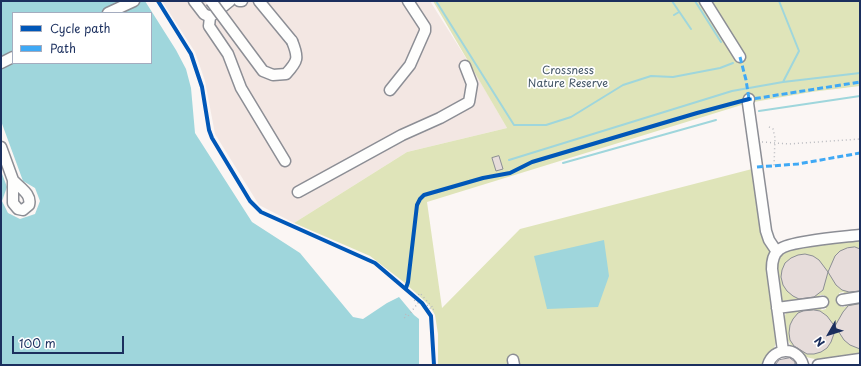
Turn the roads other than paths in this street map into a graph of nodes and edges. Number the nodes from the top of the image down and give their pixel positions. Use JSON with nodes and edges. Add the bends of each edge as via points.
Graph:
{"nodes":[{"id":1,"x":134,"y":1,"type":"edge"},
{"id":2,"x":194,"y":1,"type":"edge"},
{"id":3,"x":211,"y":1,"type":"edge"},
{"id":4,"x":230,"y":1,"type":"edge"},
{"id":5,"x":259,"y":1,"type":"edge"},
{"id":6,"x":408,"y":1,"type":"edge"},
{"id":7,"x":704,"y":1,"type":"edge"},
{"id":8,"x":110,"y":12,"type":"edge"},
{"id":9,"x":210,"y":17,"type":"junction"},
{"id":10,"x":740,"y":57,"type":"dead end"},
{"id":11,"x":12,"y":58,"type":"edge"},
{"id":12,"x":1,"y":63,"type":"edge"},
{"id":13,"x":465,"y":66,"type":"dead end"},
{"id":14,"x":390,"y":90,"type":"dead end"},
{"id":15,"x":749,"y":99,"type":"dead end"},
{"id":16,"x":1,"y":147,"type":"edge"},
{"id":17,"x":285,"y":161,"type":"dead end"},
{"id":18,"x":14,"y":180,"type":"dead end"},
{"id":19,"x":298,"y":192,"type":"dead end"},
{"id":20,"x":860,"y":235,"type":"edge"},
{"id":21,"x":776,"y":252,"type":"junction"},
{"id":22,"x":860,"y":297,"type":"edge"},
{"id":23,"x":842,"y":300,"type":"dead end"},
{"id":24,"x":823,"y":302,"type":"dead end"},
{"id":25,"x":778,"y":308,"type":"junction"},
{"id":26,"x":783,"y":351,"type":"junction"},
{"id":27,"x":860,"y":359,"type":"edge"},
{"id":28,"x":768,"y":365,"type":"edge"},
{"id":29,"x":803,"y":365,"type":"edge"},
{"id":30,"x":818,"y":365,"type":"edge"}],
"edges":[{"from":1,"to":8,"type":"lane"},
{"from":2,"to":9,"type":"lane","via":[[204,14]]},
{"from":3,"to":5,"type":"lane","bridge":true,"via":[[263,71],[273,75],[286,74],[296,64],[297,52],[292,41]]},
{"from":4,"to":9,"type":"lane"},
{"from":6,"to":14,"type":"lane","via":[[425,31],[410,65]]},
{"from":7,"to":10,"type":"lane"},
{"from":9,"to":17,"type":"lane","via":[[209,26],[228,54],[241,88]]},
{"from":11,"to":12,"type":"lane"},
{"from":13,"to":19,"type":"lane","via":[[472,84],[469,102],[402,135]]},
{"from":15,"to":21,"type":"lane","via":[[767,236]]},
{"from":16,"to":18,"type":"lane"},
{"from":20,"to":21,"type":"lane","via":[[790,244]]},
{"from":21,"to":25,"type":"lane","via":[[772,269]]},
{"from":22,"to":23,"type":"lane"},
{"from":24,"to":25,"type":"lane"},
{"from":25,"to":26,"type":"lane"},
{"from":26,"to":28,"type":"lane","via":[[773,356]]},
{"from":26,"to":29,"type":"lane","via":[[795,353]]},
{"from":27,"to":30,"type":"lane"}]}
